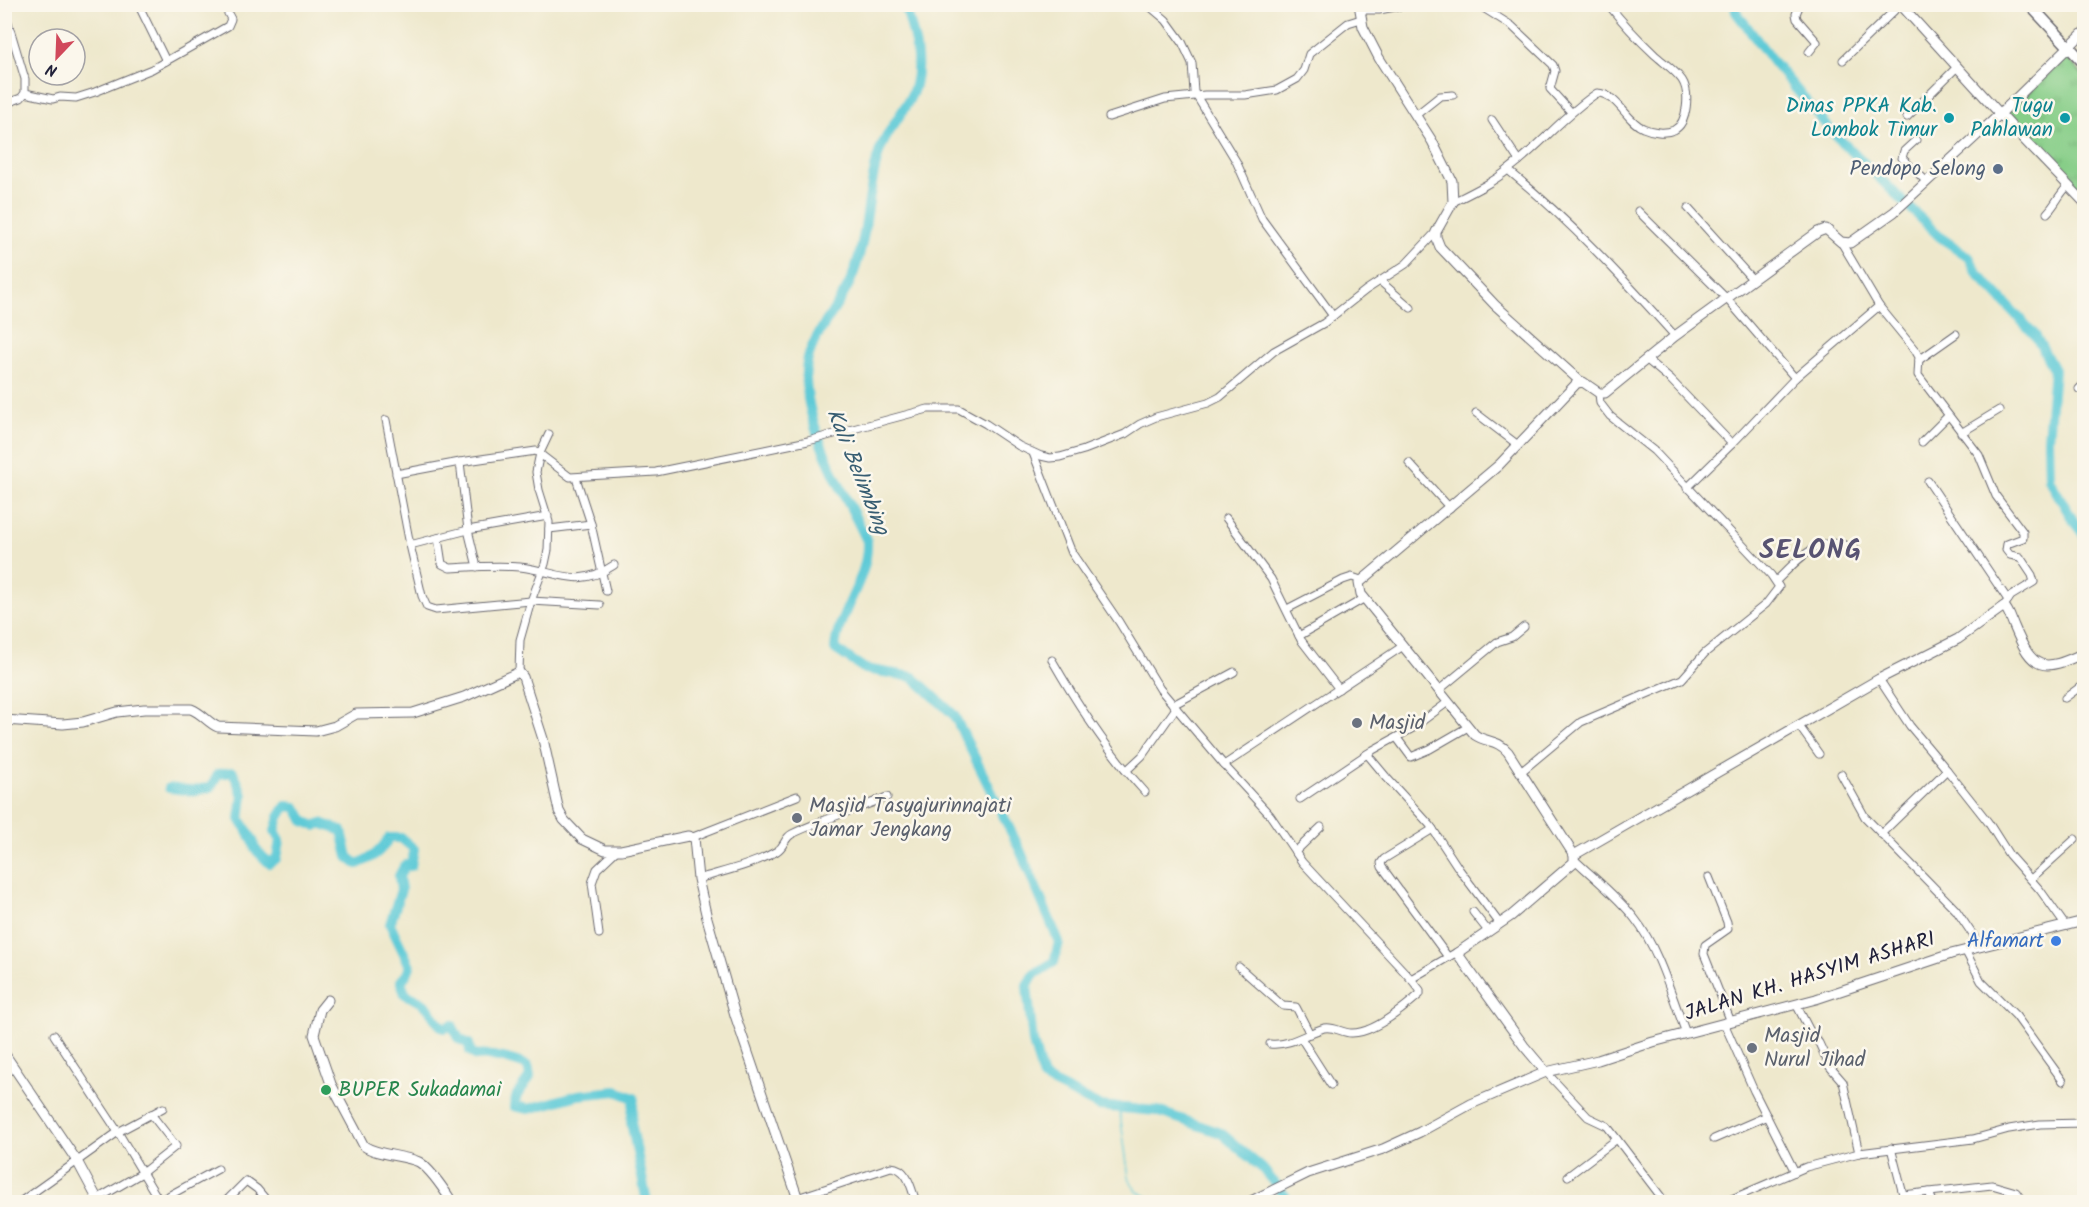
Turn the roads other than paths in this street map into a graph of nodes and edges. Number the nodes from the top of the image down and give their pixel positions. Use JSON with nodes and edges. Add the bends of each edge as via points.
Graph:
{"nodes":[{"id":1,"x":138,"y":4,"type":"edge"},
{"id":2,"x":1147,"y":4,"type":"edge"},
{"id":3,"x":1411,"y":4,"type":"edge"},
{"id":4,"x":1477,"y":4,"type":"edge"},
{"id":5,"x":1608,"y":4,"type":"edge"},
{"id":6,"x":1800,"y":4,"type":"edge"},
{"id":7,"x":2029,"y":4,"type":"edge"},
{"id":8,"x":224,"y":5,"type":"edge"},
{"id":9,"x":1900,"y":5,"type":"edge"},
{"id":10,"x":4,"y":9,"type":"edge"},
{"id":11,"x":1360,"y":11,"type":"edge"},
{"id":12,"x":2085,"y":32,"type":"edge"},
{"id":13,"x":2068,"y":47,"type":"junction"},
{"id":14,"x":1809,"y":52,"type":"dead end"},
{"id":15,"x":1843,"y":60,"type":"dead end"},
{"id":16,"x":166,"y":61,"type":"junction"},
{"id":17,"x":2085,"y":63,"type":"edge"},
{"id":18,"x":1957,"y":67,"type":"junction"},
{"id":19,"x":25,"y":93,"type":"junction"},
{"id":20,"x":1196,"y":95,"type":"junction"},
{"id":21,"x":1453,"y":95,"type":"dead end"},
{"id":22,"x":4,"y":104,"type":"edge"},
{"id":23,"x":1571,"y":112,"type":"junction"},
{"id":24,"x":2000,"y":114,"type":"junction"},
{"id":25,"x":1416,"y":116,"type":"junction"},
{"id":26,"x":1109,"y":117,"type":"dead end"},
{"id":27,"x":1907,"y":117,"type":"dead end"},
{"id":28,"x":1492,"y":120,"type":"dead end"},
{"id":29,"x":1916,"y":140,"type":"dead end"},
{"id":30,"x":1519,"y":161,"type":"junction"},
{"id":31,"x":1508,"y":170,"type":"junction"},
{"id":32,"x":1924,"y":184,"type":"junction"},
{"id":33,"x":2068,"y":186,"type":"junction"},
{"id":34,"x":1453,"y":202,"type":"junction"},
{"id":35,"x":2085,"y":202,"type":"edge"},
{"id":36,"x":1688,"y":208,"type":"dead end"},
{"id":37,"x":1638,"y":211,"type":"dead end"},
{"id":38,"x":2048,"y":213,"type":"dead end"},
{"id":39,"x":1436,"y":232,"type":"junction"},
{"id":40,"x":1841,"y":242,"type":"junction"},
{"id":41,"x":1753,"y":280,"type":"junction"},
{"id":42,"x":1380,"y":281,"type":"junction"},
{"id":43,"x":1727,"y":299,"type":"junction"},
{"id":44,"x":1879,"y":306,"type":"junction"},
{"id":45,"x":1411,"y":308,"type":"dead end"},
{"id":46,"x":1333,"y":316,"type":"junction"},
{"id":47,"x":1956,"y":334,"type":"dead end"},
{"id":48,"x":1675,"y":336,"type":"junction"},
{"id":49,"x":1646,"y":359,"type":"junction"},
{"id":50,"x":1919,"y":360,"type":"junction"},
{"id":51,"x":1796,"y":378,"type":"junction"},
{"id":52,"x":1581,"y":382,"type":"junction"},
{"id":53,"x":1599,"y":393,"type":"junction"},
{"id":54,"x":1999,"y":410,"type":"dead end"},
{"id":55,"x":1476,"y":413,"type":"dead end"},
{"id":56,"x":1948,"y":416,"type":"junction"},
{"id":57,"x":387,"y":420,"type":"dead end"},
{"id":58,"x":1961,"y":432,"type":"junction"},
{"id":59,"x":549,"y":434,"type":"dead end"},
{"id":60,"x":1922,"y":442,"type":"dead end"},
{"id":61,"x":1732,"y":444,"type":"junction"},
{"id":62,"x":1518,"y":445,"type":"junction"},
{"id":63,"x":540,"y":453,"type":"junction"},
{"id":64,"x":1033,"y":453,"type":"junction"},
{"id":65,"x":460,"y":462,"type":"junction"},
{"id":66,"x":1409,"y":463,"type":"dead end"},
{"id":67,"x":396,"y":474,"type":"junction"},
{"id":68,"x":576,"y":478,"type":"junction"},
{"id":69,"x":1928,"y":481,"type":"dead end"},
{"id":70,"x":1687,"y":488,"type":"junction"},
{"id":71,"x":1450,"y":508,"type":"junction"},
{"id":72,"x":548,"y":516,"type":"junction"},
{"id":73,"x":1226,"y":518,"type":"dead end"},
{"id":74,"x":591,"y":524,"type":"junction"},
{"id":75,"x":549,"y":529,"type":"junction"},
{"id":76,"x":468,"y":530,"type":"junction"},
{"id":77,"x":438,"y":538,"type":"junction"},
{"id":78,"x":410,"y":545,"type":"junction"},
{"id":79,"x":1856,"y":550,"type":"dead end"},
{"id":80,"x":614,"y":565,"type":"dead end"},
{"id":81,"x":477,"y":567,"type":"junction"},
{"id":82,"x":542,"y":572,"type":"junction"},
{"id":83,"x":601,"y":574,"type":"junction"},
{"id":84,"x":1361,"y":580,"type":"junction"},
{"id":85,"x":1776,"y":581,"type":"junction"},
{"id":86,"x":606,"y":591,"type":"dead end"},
{"id":87,"x":1365,"y":598,"type":"junction"},
{"id":88,"x":531,"y":601,"type":"junction"},
{"id":89,"x":2006,"y":603,"type":"junction"},
{"id":90,"x":600,"y":605,"type":"dead end"},
{"id":91,"x":1287,"y":609,"type":"junction"},
{"id":92,"x":1524,"y":627,"type":"dead end"},
{"id":93,"x":1299,"y":636,"type":"junction"},
{"id":94,"x":1403,"y":646,"type":"junction"},
{"id":95,"x":2085,"y":653,"type":"edge"},
{"id":96,"x":1052,"y":660,"type":"dead end"},
{"id":97,"x":519,"y":672,"type":"junction"},
{"id":98,"x":1234,"y":672,"type":"dead end"},
{"id":99,"x":1879,"y":679,"type":"junction"},
{"id":100,"x":2082,"y":686,"type":"edge"},
{"id":101,"x":1340,"y":689,"type":"junction"},
{"id":102,"x":1439,"y":690,"type":"junction"},
{"id":103,"x":2085,"y":694,"type":"edge"},
{"id":104,"x":2065,"y":698,"type":"dead end"},
{"id":105,"x":1448,"y":702,"type":"junction"},
{"id":106,"x":1175,"y":707,"type":"junction"},
{"id":107,"x":4,"y":720,"type":"edge"},
{"id":108,"x":1798,"y":726,"type":"junction"},
{"id":109,"x":1468,"y":727,"type":"junction"},
{"id":110,"x":1397,"y":738,"type":"junction"},
{"id":111,"x":1367,"y":754,"type":"junction"},
{"id":112,"x":1819,"y":754,"type":"dead end"},
{"id":113,"x":1224,"y":765,"type":"junction"},
{"id":114,"x":1947,"y":770,"type":"junction"},
{"id":115,"x":1126,"y":771,"type":"junction"},
{"id":116,"x":1522,"y":771,"type":"junction"},
{"id":117,"x":1841,"y":774,"type":"dead end"},
{"id":118,"x":1145,"y":792,"type":"dead end"},
{"id":119,"x":797,"y":796,"type":"dead end"},
{"id":120,"x":887,"y":797,"type":"dead end"},
{"id":121,"x":1300,"y":799,"type":"dead end"},
{"id":122,"x":1321,"y":827,"type":"dead end"},
{"id":123,"x":1433,"y":828,"type":"junction"},
{"id":124,"x":1881,"y":834,"type":"junction"},
{"id":125,"x":693,"y":837,"type":"junction"},
{"id":126,"x":2075,"y":839,"type":"dead end"},
{"id":127,"x":617,"y":850,"type":"junction"},
{"id":128,"x":1295,"y":852,"type":"junction"},
{"id":129,"x":1575,"y":857,"type":"junction"},
{"id":130,"x":1709,"y":877,"type":"dead end"},
{"id":131,"x":698,"y":879,"type":"junction"},
{"id":132,"x":2031,"y":879,"type":"junction"},
{"id":133,"x":1473,"y":912,"type":"dead end"},
{"id":134,"x":2085,"y":921,"type":"edge"},
{"id":135,"x":1500,"y":924,"type":"junction"},
{"id":136,"x":2065,"y":925,"type":"junction"},
{"id":137,"x":1488,"y":931,"type":"junction"},
{"id":138,"x":599,"y":934,"type":"dead end"},
{"id":139,"x":1981,"y":946,"type":"junction"},
{"id":140,"x":1965,"y":950,"type":"junction"},
{"id":141,"x":1457,"y":952,"type":"junction"},
{"id":142,"x":1448,"y":957,"type":"junction"},
{"id":143,"x":1239,"y":967,"type":"dead end"},
{"id":144,"x":1411,"y":979,"type":"junction"},
{"id":145,"x":328,"y":1000,"type":"dead end"},
{"id":146,"x":1796,"y":1004,"type":"junction"},
{"id":147,"x":1728,"y":1022,"type":"junction"},
{"id":148,"x":1686,"y":1033,"type":"junction"},
{"id":149,"x":1310,"y":1034,"type":"junction"},
{"id":150,"x":54,"y":1035,"type":"dead end"},
{"id":151,"x":1301,"y":1038,"type":"junction"},
{"id":152,"x":1270,"y":1044,"type":"dead end"},
{"id":153,"x":4,"y":1053,"type":"edge"},
{"id":154,"x":1546,"y":1072,"type":"junction"},
{"id":155,"x":2063,"y":1081,"type":"dead end"},
{"id":156,"x":1331,"y":1085,"type":"dead end"},
{"id":157,"x":163,"y":1108,"type":"dead end"},
{"id":158,"x":151,"y":1114,"type":"junction"},
{"id":159,"x":1767,"y":1116,"type":"junction"},
{"id":160,"x":2085,"y":1123,"type":"edge"},
{"id":161,"x":118,"y":1131,"type":"junction"},
{"id":162,"x":1617,"y":1139,"type":"junction"},
{"id":163,"x":1714,"y":1139,"type":"dead end"},
{"id":164,"x":1892,"y":1148,"type":"junction"},
{"id":165,"x":1859,"y":1153,"type":"junction"},
{"id":166,"x":77,"y":1161,"type":"junction"},
{"id":167,"x":218,"y":1169,"type":"dead end"},
{"id":168,"x":1795,"y":1172,"type":"junction"},
{"id":169,"x":142,"y":1173,"type":"junction"},
{"id":170,"x":1568,"y":1176,"type":"dead end"},
{"id":171,"x":1929,"y":1192,"type":"junction"},
{"id":172,"x":1904,"y":1199,"type":"edge"},
{"id":173,"x":31,"y":1200,"type":"edge"},
{"id":174,"x":98,"y":1201,"type":"edge"},
{"id":175,"x":798,"y":1201,"type":"edge"},
{"id":176,"x":159,"y":1202,"type":"edge"},
{"id":177,"x":1665,"y":1202,"type":"edge"},
{"id":178,"x":20,"y":1203,"type":"edge"},
{"id":179,"x":225,"y":1203,"type":"edge"},
{"id":180,"x":267,"y":1203,"type":"edge"},
{"id":181,"x":452,"y":1203,"type":"edge"},
{"id":182,"x":916,"y":1203,"type":"edge"},
{"id":183,"x":1249,"y":1203,"type":"edge"},
{"id":184,"x":1725,"y":1203,"type":"edge"},
{"id":185,"x":1893,"y":1203,"type":"edge"},
{"id":186,"x":1933,"y":1203,"type":"edge"},
{"id":187,"x":2024,"y":1203,"type":"edge"}],
"edges":[{"from":1,"to":16,"type":"street"},
{"from":2,"to":20,"type":"street","via":[[1166,20],[1182,42],[1191,63]]},
{"from":3,"to":11,"type":"street"},
{"from":4,"to":23,"type":"street","via":[[1512,26],[1553,65],[1550,89]]},
{"from":5,"to":23,"type":"street","via":[[1680,78],[1686,88],[1683,122],[1665,133],[1640,127],[1601,93]]},
{"from":6,"to":14,"type":"street","via":[[1797,19],[1817,42]]},
{"from":7,"to":13,"type":"main road"},
{"from":8,"to":16,"type":"street","via":[[231,19],[228,26]]},
{"from":9,"to":15,"type":"street"},
{"from":9,"to":18,"type":"street"},
{"from":10,"to":19,"type":"street","via":[[25,79]]},
{"from":11,"to":20,"type":"street","via":[[1309,54],[1304,70],[1287,86],[1261,93]]},
{"from":11,"to":25,"type":"street","via":[[1363,27],[1379,58]]},
{"from":12,"to":13,"type":"street"},
{"from":13,"to":17,"type":"main road"},
{"from":13,"to":24,"type":"street"},
{"from":16,"to":19,"type":"street","via":[[76,98],[48,99]]},
{"from":18,"to":24,"type":"street"},
{"from":18,"to":27,"type":"street"},
{"from":19,"to":22,"type":"street"},
{"from":20,"to":26,"type":"street","via":[[1150,102]]},
{"from":20,"to":46,"type":"street","via":[[1236,161],[1262,219]]},
{"from":21,"to":25,"type":"street","via":[[1440,96]]},
{"from":23,"to":30,"type":"street"},
{"from":24,"to":32,"type":"street"},
{"from":24,"to":33,"type":"street"},
{"from":25,"to":34,"type":"street","via":[[1452,181]]},
{"from":28,"to":30,"type":"street"},
{"from":29,"to":32,"type":"street","via":[[1902,158]]},
{"from":30,"to":31,"type":"street"},
{"from":31,"to":34,"type":"street"},
{"from":31,"to":48,"type":"street","via":[[1611,265]]},
{"from":32,"to":40,"type":"street","via":[[1854,241]]},
{"from":33,"to":35,"type":"street"},
{"from":33,"to":38,"type":"street"},
{"from":34,"to":39,"type":"street"},
{"from":36,"to":41,"type":"street"},
{"from":37,"to":43,"type":"street"},
{"from":39,"to":42,"type":"street","via":[[1406,264]]},
{"from":39,"to":52,"type":"street","via":[[1440,247],[1470,279]]},
{"from":40,"to":41,"type":"street","via":[[1824,229]]},
{"from":40,"to":44,"type":"street"},
{"from":41,"to":43,"type":"street"},
{"from":42,"to":45,"type":"street"},
{"from":42,"to":46,"type":"street"},
{"from":43,"to":48,"type":"street"},
{"from":43,"to":51,"type":"street"},
{"from":44,"to":50,"type":"street"},
{"from":44,"to":51,"type":"street"},
{"from":46,"to":64,"type":"street","via":[[1274,351],[1214,401],[1156,417],[1110,441],[1060,457]]},
{"from":47,"to":50,"type":"street"},
{"from":48,"to":49,"type":"street"},
{"from":49,"to":53,"type":"street","via":[[1605,393]]},
{"from":49,"to":61,"type":"street"},
{"from":50,"to":56,"type":"street","via":[[1918,375]]},
{"from":51,"to":61,"type":"street"},
{"from":52,"to":53,"type":"street"},
{"from":52,"to":62,"type":"street"},
{"from":53,"to":70,"type":"street","via":[[1600,403],[1610,416],[1647,444]]},
{"from":54,"to":58,"type":"street"},
{"from":55,"to":62,"type":"street"},
{"from":56,"to":58,"type":"street"},
{"from":56,"to":60,"type":"street"},
{"from":57,"to":67,"type":"street"},
{"from":58,"to":89,"type":"street","via":[[1981,459],[1996,496],[2023,532],[2023,538],[2007,544],[2006,550],[2020,557],[2034,582]]},
{"from":59,"to":63,"type":"street"},
{"from":61,"to":70,"type":"street"},
{"from":62,"to":71,"type":"street"},
{"from":63,"to":65,"type":"street","via":[[530,451]]},
{"from":63,"to":68,"type":"street","via":[[562,472]]},
{"from":63,"to":72,"type":"street","via":[[537,482]]},
{"from":64,"to":68,"type":"street","via":[[971,415],[950,408],[928,409],[808,441],[656,472]]},
{"from":64,"to":106,"type":"street","via":[[1072,553]]},
{"from":65,"to":67,"type":"street"},
{"from":65,"to":76,"type":"street"},
{"from":66,"to":71,"type":"street"},
{"from":67,"to":78,"type":"street"},
{"from":68,"to":74,"type":"street"},
{"from":69,"to":89,"type":"street"},
{"from":70,"to":85,"type":"street"},
{"from":71,"to":84,"type":"street"},
{"from":72,"to":75,"type":"street"},
{"from":72,"to":76,"type":"street"},
{"from":73,"to":91,"type":"street","via":[[1266,571]]},
{"from":74,"to":75,"type":"street"},
{"from":74,"to":83,"type":"street"},
{"from":75,"to":82,"type":"street"},
{"from":76,"to":77,"type":"street"},
{"from":76,"to":81,"type":"street"},
{"from":77,"to":78,"type":"street"},
{"from":77,"to":81,"type":"street","via":[[445,567]]},
{"from":78,"to":88,"type":"street","via":[[422,596],[431,609]]},
{"from":79,"to":85,"type":"street","via":[[1839,542],[1814,548]]},
{"from":80,"to":83,"type":"street"},
{"from":81,"to":82,"type":"street","via":[[519,567]]},
{"from":82,"to":83,"type":"street","via":[[576,578]]},
{"from":82,"to":88,"type":"street"},
{"from":83,"to":86,"type":"street"},
{"from":84,"to":87,"type":"street","via":[[1359,590]]},
{"from":84,"to":91,"type":"street","via":[[1343,580]]},
{"from":85,"to":116,"type":"street","via":[[1779,587],[1766,604],[1705,653],[1682,679],[1581,722]]},
{"from":87,"to":93,"type":"street"},
{"from":87,"to":94,"type":"street"},
{"from":88,"to":90,"type":"street"},
{"from":88,"to":97,"type":"street","via":[[520,640]]},
{"from":89,"to":95,"type":"street","via":[[2026,651],[2039,663],[2056,665]]},
{"from":89,"to":99,"type":"street","via":[[1958,639]]},
{"from":91,"to":93,"type":"street"},
{"from":92,"to":102,"type":"street","via":[[1497,642]]},
{"from":93,"to":101,"type":"street"},
{"from":94,"to":101,"type":"street"},
{"from":94,"to":102,"type":"street"},
{"from":96,"to":115,"type":"street","via":[[1080,708]]},
{"from":97,"to":107,"type":"street","via":[[430,709],[403,715],[356,714],[316,731],[218,727],[191,709],[117,712],[63,724]]},
{"from":97,"to":127,"type":"street","via":[[538,720],[559,811],[582,839],[605,850]]},
{"from":98,"to":106,"type":"street"},
{"from":99,"to":108,"type":"street"},
{"from":99,"to":114,"type":"street","via":[[1905,720]]},
{"from":100,"to":103,"type":"street"},
{"from":100,"to":104,"type":"street"},
{"from":101,"to":113,"type":"street"},
{"from":102,"to":105,"type":"street"},
{"from":105,"to":109,"type":"street"},
{"from":105,"to":110,"type":"street"},
{"from":106,"to":113,"type":"street"},
{"from":106,"to":115,"type":"street","via":[[1142,756]]},
{"from":108,"to":112,"type":"street"},
{"from":108,"to":129,"type":"street"},
{"from":109,"to":110,"type":"street","via":[[1411,757]]},
{"from":109,"to":116,"type":"street","via":[[1479,738],[1500,744]]},
{"from":110,"to":111,"type":"street"},
{"from":111,"to":121,"type":"street"},
{"from":111,"to":123,"type":"street"},
{"from":113,"to":128,"type":"street","via":[[1270,815]]},
{"from":114,"to":124,"type":"street"},
{"from":114,"to":132,"type":"street"},
{"from":115,"to":118,"type":"street"},
{"from":116,"to":129,"type":"street"},
{"from":117,"to":124,"type":"street","via":[[1862,812]]},
{"from":119,"to":125,"type":"street"},
{"from":120,"to":131,"type":"street","via":[[789,836],[782,848],[766,856]]},
{"from":122,"to":128,"type":"street"},
{"from":123,"to":135,"type":"street"},
{"from":123,"to":142,"type":"street","via":[[1381,863]]},
{"from":124,"to":139,"type":"street","via":[[1956,910]]},
{"from":125,"to":127,"type":"street"},
{"from":125,"to":131,"type":"street"},
{"from":126,"to":132,"type":"street"},
{"from":127,"to":138,"type":"street","via":[[597,869],[592,883]]},
{"from":128,"to":144,"type":"street"},
{"from":129,"to":135,"type":"street","via":[[1562,874]]},
{"from":129,"to":148,"type":"street","via":[[1642,930]]},
{"from":130,"to":147,"type":"street","via":[[1728,929],[1705,945],[1704,954]]},
{"from":131,"to":175,"type":"street","via":[[735,1015]]},
{"from":132,"to":136,"type":"street"},
{"from":133,"to":137,"type":"street"},
{"from":134,"to":136,"type":"street","name":"JALAN KH. HASYIM ASHARI"},
{"from":135,"to":137,"type":"street"},
{"from":136,"to":139,"type":"street","name":"JALAN KH. HASYIM ASHARI"},
{"from":137,"to":141,"type":"street"},
{"from":139,"to":140,"type":"street","name":"JALAN KH. HASYIM ASHARI"},
{"from":140,"to":146,"type":"street","name":"JALAN KH. HASYIM ASHARI"},
{"from":140,"to":155,"type":"street","via":[[1981,981],[2016,1016]]},
{"from":141,"to":142,"type":"street"},
{"from":141,"to":154,"type":"street"},
{"from":142,"to":144,"type":"street"},
{"from":143,"to":149,"type":"street","via":[[1283,1006],[1296,1007]]},
{"from":144,"to":149,"type":"street","via":[[1420,994],[1368,1030],[1352,1034],[1328,1028]]},
{"from":145,"to":181,"type":"street","via":[[320,1010],[314,1035],[331,1084],[364,1146],[417,1161]]},
{"from":146,"to":147,"type":"street","name":"JALAN KH. HASYIM ASHARI"},
{"from":146,"to":165,"type":"street","via":[[1830,1067],[1843,1082]]},
{"from":147,"to":148,"type":"street","name":"JALAN KH. HASYIM ASHARI"},
{"from":147,"to":159,"type":"street"},
{"from":148,"to":154,"type":"street","name":"JALAN KH. HASYIM ASHARI"},
{"from":149,"to":151,"type":"street"},
{"from":150,"to":161,"type":"street"},
{"from":151,"to":152,"type":"street"},
{"from":151,"to":156,"type":"street"},
{"from":153,"to":166,"type":"street"},
{"from":154,"to":162,"type":"street","via":[[1588,1117],[1604,1124]]},
{"from":154,"to":183,"type":"street","name":"JALAN KH. HASYIM ASHARI","via":[[1471,1104],[1383,1149],[1321,1168]]},
{"from":157,"to":158,"type":"street"},
{"from":158,"to":161,"type":"street"},
{"from":158,"to":169,"type":"street","via":[[176,1145]]},
{"from":159,"to":163,"type":"street"},
{"from":159,"to":168,"type":"street"},
{"from":160,"to":164,"type":"street","via":[[2040,1124],[1973,1139]]},
{"from":161,"to":166,"type":"street"},
{"from":161,"to":169,"type":"street"},
{"from":162,"to":170,"type":"street"},
{"from":162,"to":177,"type":"street"},
{"from":164,"to":165,"type":"street"},
{"from":164,"to":172,"type":"street"},
{"from":165,"to":168,"type":"street"},
{"from":166,"to":173,"type":"street"},
{"from":166,"to":174,"type":"street"},
{"from":167,"to":176,"type":"street"},
{"from":168,"to":184,"type":"street"},
{"from":169,"to":174,"type":"street"},
{"from":169,"to":176,"type":"street"},
{"from":171,"to":172,"type":"street"},
{"from":171,"to":186,"type":"street"},
{"from":171,"to":187,"type":"street","via":[[1992,1185],[2016,1192]]},
{"from":172,"to":185,"type":"street"},
{"from":173,"to":178,"type":"street"},
{"from":175,"to":182,"type":"street","via":[[891,1167],[903,1170]]},
{"from":179,"to":180,"type":"street","via":[[246,1181]]}]}
